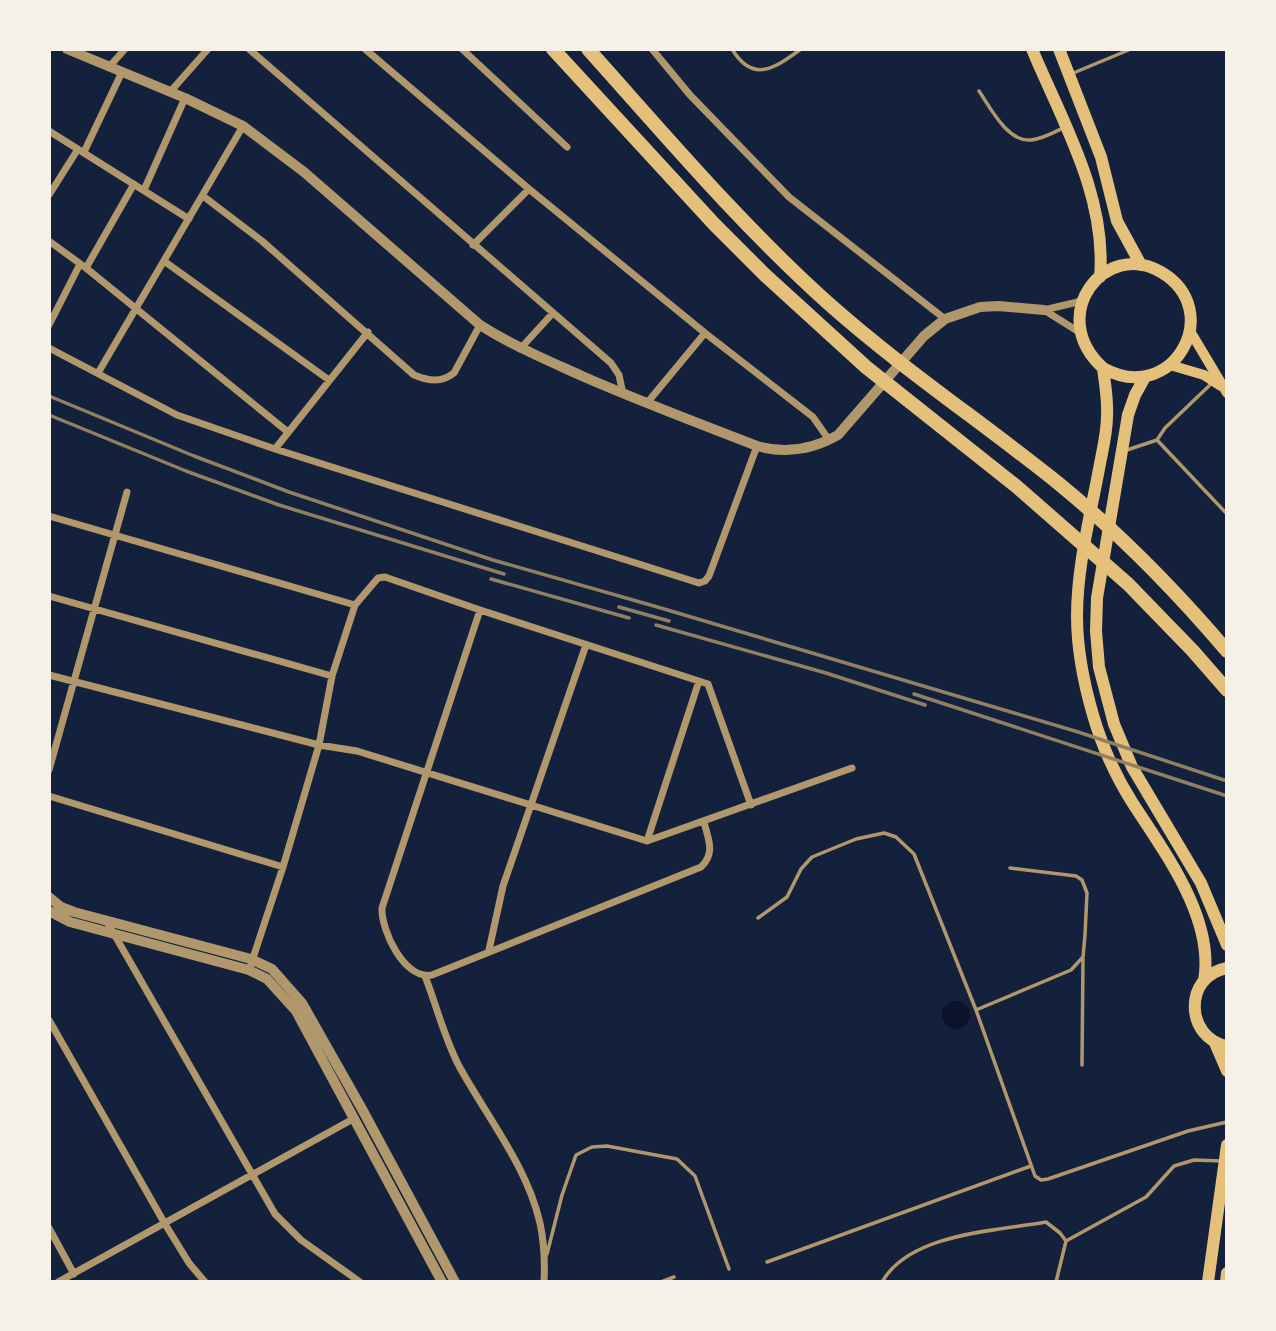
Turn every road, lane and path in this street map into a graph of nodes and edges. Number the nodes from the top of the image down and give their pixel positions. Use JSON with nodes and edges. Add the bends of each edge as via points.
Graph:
{"nodes":[{"id":1,"x":67,"y":49,"type":"edge"},
{"id":2,"x":125,"y":49,"type":"edge"},
{"id":3,"x":208,"y":49,"type":"edge"},
{"id":4,"x":249,"y":49,"type":"edge"},
{"id":5,"x":365,"y":49,"type":"edge"},
{"id":6,"x":462,"y":49,"type":"edge"},
{"id":7,"x":553,"y":49,"type":"edge"},
{"id":8,"x":588,"y":49,"type":"edge"},
{"id":9,"x":652,"y":49,"type":"edge"},
{"id":10,"x":732,"y":49,"type":"edge"},
{"id":11,"x":801,"y":49,"type":"edge"},
{"id":12,"x":1032,"y":49,"type":"edge"},
{"id":13,"x":1059,"y":49,"type":"edge"},
{"id":14,"x":1131,"y":49,"type":"edge"},
{"id":15,"x":109,"y":67,"type":"junction"},
{"id":16,"x":122,"y":72,"type":"junction"},
{"id":17,"x":1069,"y":75,"type":"junction"},
{"id":18,"x":979,"y":91,"type":"dead end"},
{"id":19,"x":170,"y":92,"type":"junction"},
{"id":20,"x":185,"y":98,"type":"junction"},
{"id":21,"x":243,"y":126,"type":"junction"},
{"id":22,"x":1065,"y":127,"type":"junction"},
{"id":23,"x":49,"y":131,"type":"edge"},
{"id":24,"x":567,"y":147,"type":"dead end"},
{"id":25,"x":81,"y":150,"type":"junction"},
{"id":26,"x":134,"y":184,"type":"junction"},
{"id":27,"x":529,"y":189,"type":"junction"},
{"id":28,"x":144,"y":190,"type":"junction"},
{"id":29,"x":49,"y":195,"type":"edge"},
{"id":30,"x":203,"y":196,"type":"junction"},
{"id":31,"x":189,"y":219,"type":"junction"},
{"id":32,"x":49,"y":241,"type":"edge"},
{"id":33,"x":473,"y":245,"type":"junction"},
{"id":34,"x":164,"y":261,"type":"junction"},
{"id":35,"x":1141,"y":265,"type":"junction"},
{"id":36,"x":83,"y":266,"type":"junction"},
{"id":37,"x":1100,"y":277,"type":"junction"},
{"id":38,"x":1082,"y":302,"type":"junction"},
{"id":39,"x":135,"y":309,"type":"junction"},
{"id":40,"x":1044,"y":310,"type":"junction"},
{"id":41,"x":552,"y":314,"type":"junction"},
{"id":42,"x":945,"y":319,"type":"junction"},
{"id":43,"x":49,"y":325,"type":"edge"},
{"id":44,"x":480,"y":325,"type":"junction"},
{"id":45,"x":1079,"y":331,"type":"junction"},
{"id":46,"x":1190,"y":331,"type":"junction"},
{"id":47,"x":368,"y":332,"type":"junction"},
{"id":48,"x":705,"y":334,"type":"junction"},
{"id":49,"x":49,"y":348,"type":"edge"},
{"id":50,"x":520,"y":349,"type":"junction"},
{"id":51,"x":1170,"y":365,"type":"junction"},
{"id":52,"x":1103,"y":368,"type":"junction"},
{"id":53,"x":98,"y":373,"type":"junction"},
{"id":54,"x":1145,"y":377,"type":"junction"},
{"id":55,"x":328,"y":380,"type":"junction"},
{"id":56,"x":1214,"y":381,"type":"junction"},
{"id":57,"x":1227,"y":391,"type":"edge"},
{"id":58,"x":623,"y":394,"type":"junction"},
{"id":59,"x":648,"y":403,"type":"junction"},
{"id":60,"x":288,"y":432,"type":"junction"},
{"id":61,"x":829,"y":440,"type":"junction"},
{"id":62,"x":1157,"y":440,"type":"junction"},
{"id":63,"x":757,"y":446,"type":"junction"},
{"id":64,"x":275,"y":449,"type":"junction"},
{"id":65,"x":1122,"y":451,"type":"junction"},
{"id":66,"x":127,"y":492,"type":"dead end"},
{"id":67,"x":1227,"y":514,"type":"edge"},
{"id":68,"x":49,"y":516,"type":"edge"},
{"id":69,"x":115,"y":535,"type":"junction"},
{"id":70,"x":49,"y":596,"type":"edge"},
{"id":71,"x":355,"y":605,"type":"junction"},
{"id":72,"x":94,"y":609,"type":"junction"},
{"id":73,"x":480,"y":611,"type":"junction"},
{"id":74,"x":586,"y":645,"type":"junction"},
{"id":75,"x":1227,"y":651,"type":"edge"},
{"id":76,"x":49,"y":675,"type":"edge"},
{"id":77,"x":332,"y":676,"type":"junction"},
{"id":78,"x":699,"y":681,"type":"junction"},
{"id":79,"x":74,"y":682,"type":"junction"},
{"id":80,"x":1227,"y":690,"type":"edge"},
{"id":81,"x":319,"y":745,"type":"junction"},
{"id":82,"x":51,"y":756,"type":"edge"},
{"id":83,"x":852,"y":768,"type":"dead end"},
{"id":84,"x":49,"y":770,"type":"edge"},
{"id":85,"x":426,"y":771,"type":"junction"},
{"id":86,"x":49,"y":796,"type":"edge"},
{"id":87,"x":531,"y":804,"type":"junction"},
{"id":88,"x":751,"y":805,"type":"junction"},
{"id":89,"x":704,"y":822,"type":"junction"},
{"id":90,"x":647,"y":841,"type":"junction"},
{"id":91,"x":283,"y":867,"type":"junction"},
{"id":92,"x":1010,"y":867,"type":"dead end"},
{"id":93,"x":50,"y":904,"type":"edge"},
{"id":94,"x":758,"y":918,"type":"dead end"},
{"id":95,"x":106,"y":920,"type":"junction"},
{"id":96,"x":112,"y":934,"type":"junction"},
{"id":97,"x":1227,"y":945,"type":"edge"},
{"id":98,"x":489,"y":950,"type":"junction"},
{"id":99,"x":1083,"y":957,"type":"junction"},
{"id":100,"x":250,"y":964,"type":"junction"},
{"id":101,"x":1227,"y":968,"type":"edge"},
{"id":102,"x":425,"y":976,"type":"junction"},
{"id":103,"x":1203,"y":981,"type":"junction"},
{"id":104,"x":976,"y":1010,"type":"junction"},
{"id":105,"x":49,"y":1020,"type":"edge"},
{"id":106,"x":1221,"y":1045,"type":"edge"},
{"id":107,"x":1082,"y":1065,"type":"dead end"},
{"id":108,"x":1227,"y":1071,"type":"edge"},
{"id":109,"x":353,"y":1119,"type":"junction"},
{"id":110,"x":1227,"y":1122,"type":"edge"},
{"id":111,"x":1227,"y":1145,"type":"edge"},
{"id":112,"x":1225,"y":1161,"type":"junction"},
{"id":113,"x":1031,"y":1166,"type":"junction"},
{"id":114,"x":251,"y":1175,"type":"junction"},
{"id":115,"x":165,"y":1224,"type":"junction"},
{"id":116,"x":49,"y":1228,"type":"edge"},
{"id":117,"x":1066,"y":1241,"type":"junction"},
{"id":118,"x":545,"y":1260,"type":"junction"},
{"id":119,"x":767,"y":1262,"type":"dead end"},
{"id":120,"x":729,"y":1269,"type":"dead end"},
{"id":121,"x":1227,"y":1273,"type":"edge"},
{"id":122,"x":74,"y":1274,"type":"junction"},
{"id":123,"x":674,"y":1277,"type":"dead end"},
{"id":124,"x":58,"y":1282,"type":"edge"},
{"id":125,"x":205,"y":1282,"type":"edge"},
{"id":126,"x":360,"y":1282,"type":"edge"},
{"id":127,"x":442,"y":1282,"type":"edge"},
{"id":128,"x":455,"y":1282,"type":"edge"},
{"id":129,"x":544,"y":1282,"type":"edge"},
{"id":130,"x":661,"y":1282,"type":"edge"},
{"id":131,"x":882,"y":1282,"type":"edge"},
{"id":132,"x":1056,"y":1282,"type":"edge"},
{"id":133,"x":1208,"y":1282,"type":"edge"},
{"id":134,"x":1226,"y":1282,"type":"edge"}],
"edges":[{"from":1,"to":15,"type":"street"},
{"from":2,"to":15,"type":"street"},
{"from":3,"to":19,"type":"street"},
{"from":4,"to":33,"type":"street"},
{"from":5,"to":27,"type":"street"},
{"from":6,"to":24,"type":"street"},
{"from":7,"to":80,"type":"highway","via":[[765,275],[866,367],[1128,584]]},
{"from":8,"to":75,"type":"highway","via":[[737,215],[820,295],[921,380],[1060,485],[1134,552]]},
{"from":9,"to":42,"type":"street","via":[[789,197]]},
{"from":10,"to":11,"type":"lane","via":[[751,69],[761,71]]},
{"from":12,"to":22,"type":"highway"},
{"from":13,"to":17,"type":"highway"},
{"from":14,"to":17,"type":"lane"},
{"from":15,"to":16,"type":"street"},
{"from":16,"to":19,"type":"street"},
{"from":16,"to":25,"type":"street"},
{"from":17,"to":35,"type":"highway","via":[[1101,157],[1117,221]]},
{"from":18,"to":22,"type":"lane","via":[[1016,137],[1028,141]]},
{"from":19,"to":20,"type":"street"},
{"from":20,"to":21,"type":"street"},
{"from":20,"to":28,"type":"street"},
{"from":21,"to":30,"type":"street"},
{"from":21,"to":44,"type":"street","via":[[304,172]]},
{"from":22,"to":37,"type":"highway","via":[[1092,193],[1101,241]]},
{"from":23,"to":25,"type":"street"},
{"from":25,"to":26,"type":"street"},
{"from":25,"to":29,"type":"street"},
{"from":26,"to":28,"type":"street"},
{"from":26,"to":36,"type":"street"},
{"from":27,"to":33,"type":"street"},
{"from":27,"to":48,"type":"street"},
{"from":28,"to":31,"type":"street"},
{"from":30,"to":31,"type":"street"},
{"from":30,"to":47,"type":"street"},
{"from":31,"to":34,"type":"street"},
{"from":32,"to":36,"type":"street"},
{"from":33,"to":41,"type":"street"},
{"from":34,"to":39,"type":"street"},
{"from":34,"to":55,"type":"street"},
{"from":35,"to":37,"type":"highway","via":[[1119,267]]},
{"from":35,"to":46,"type":"highway","via":[[1173,280],[1185,295],[1191,312]]},
{"from":36,"to":39,"type":"street"},
{"from":36,"to":43,"type":"street"},
{"from":37,"to":38,"type":"highway"},
{"from":38,"to":40,"type":"street"},
{"from":38,"to":45,"type":"highway"},
{"from":39,"to":53,"type":"street"},
{"from":39,"to":60,"type":"street"},
{"from":40,"to":42,"type":"street","via":[[998,306]]},
{"from":40,"to":45,"type":"street"},
{"from":41,"to":50,"type":"street"},
{"from":41,"to":58,"type":"street","via":[[611,363]]},
{"from":42,"to":61,"type":"street"},
{"from":44,"to":47,"type":"street","via":[[454,373],[436,381],[414,375]]},
{"from":44,"to":50,"type":"street"},
{"from":45,"to":52,"type":"highway","via":[[1084,346]]},
{"from":46,"to":51,"type":"highway","via":[[1184,350]]},
{"from":46,"to":57,"type":"main road"},
{"from":47,"to":55,"type":"street"},
{"from":48,"to":59,"type":"street"},
{"from":48,"to":61,"type":"street","via":[[813,417]]},
{"from":49,"to":53,"type":"street"},
{"from":50,"to":58,"type":"street"},
{"from":51,"to":54,"type":"highway"},
{"from":51,"to":56,"type":"main road"},
{"from":52,"to":54,"type":"highway","via":[[1119,376]]},
{"from":52,"to":103,"type":"highway","via":[[1107,417],[1082,568],[1077,614],[1080,653],[1087,693],[1108,758],[1164,849],[1194,912],[1206,948]]},
{"from":53,"to":64,"type":"street","via":[[177,415]]},
{"from":54,"to":65,"type":"highway","via":[[1128,415]]},
{"from":55,"to":60,"type":"street"},
{"from":56,"to":57,"type":"main road"},
{"from":56,"to":62,"type":"lane"},
{"from":58,"to":59,"type":"street"},
{"from":59,"to":63,"type":"street"},
{"from":60,"to":64,"type":"street"},
{"from":61,"to":63,"type":"street","via":[[788,451]]},
{"from":62,"to":65,"type":"lane"},
{"from":62,"to":67,"type":"lane"},
{"from":63,"to":64,"type":"street","via":[[709,576],[699,583]]},
{"from":65,"to":97,"type":"highway","via":[[1098,587],[1099,667],[1114,724],[1139,781],[1201,883]]},
{"from":66,"to":69,"type":"street"},
{"from":68,"to":69,"type":"street"},
{"from":69,"to":71,"type":"street"},
{"from":69,"to":72,"type":"street"},
{"from":70,"to":72,"type":"street"},
{"from":71,"to":73,"type":"street","via":[[378,578],[386,577]]},
{"from":71,"to":77,"type":"street"},
{"from":72,"to":77,"type":"street"},
{"from":72,"to":79,"type":"street"},
{"from":73,"to":74,"type":"street"},
{"from":73,"to":85,"type":"street"},
{"from":74,"to":78,"type":"street"},
{"from":74,"to":87,"type":"street"},
{"from":76,"to":79,"type":"street"},
{"from":77,"to":81,"type":"street"},
{"from":78,"to":88,"type":"street","via":[[708,684]]},
{"from":78,"to":90,"type":"street"},
{"from":79,"to":81,"type":"street"},
{"from":79,"to":82,"type":"street"},
{"from":81,"to":85,"type":"street"},
{"from":81,"to":91,"type":"street"},
{"from":82,"to":84,"type":"street"},
{"from":83,"to":88,"type":"street"},
{"from":85,"to":87,"type":"street"},
{"from":85,"to":102,"type":"street","via":[[381,921],[396,951],[409,967]]},
{"from":86,"to":91,"type":"street"},
{"from":87,"to":90,"type":"street"},
{"from":87,"to":98,"type":"street","via":[[503,886]]},
{"from":88,"to":89,"type":"street"},
{"from":89,"to":90,"type":"street"},
{"from":89,"to":98,"type":"street","via":[[711,853],[701,867]]},
{"from":91,"to":100,"type":"street"},
{"from":92,"to":99,"type":"lane","via":[[1082,880],[1087,893]]},
{"from":93,"to":95,"type":"street"},
{"from":93,"to":96,"type":"street","via":[[70,922]]},
{"from":94,"to":104,"type":"lane","via":[[787,897],[812,857],[870,835],[896,837],[914,854]]},
{"from":95,"to":96,"type":"street"},
{"from":95,"to":100,"type":"street"},
{"from":96,"to":100,"type":"street"},
{"from":96,"to":114,"type":"street"},
{"from":98,"to":102,"type":"street"},
{"from":99,"to":104,"type":"lane","via":[[1071,970]]},
{"from":99,"to":107,"type":"lane"},
{"from":100,"to":109,"type":"street","via":[[296,1012]]},
{"from":100,"to":128,"type":"street","via":[[272,969],[302,1003]]},
{"from":101,"to":103,"type":"highway"},
{"from":102,"to":118,"type":"street","via":[[446,1041],[534,1202]]},
{"from":103,"to":106,"type":"highway","via":[[1196,993],[1195,1014],[1204,1034]]},
{"from":104,"to":113,"type":"lane"},
{"from":105,"to":115,"type":"street"},
{"from":106,"to":108,"type":"highway"},
{"from":109,"to":114,"type":"street"},
{"from":109,"to":127,"type":"street"},
{"from":110,"to":113,"type":"lane","via":[[1188,1130],[1048,1179],[1035,1176]]},
{"from":111,"to":112,"type":"highway"},
{"from":112,"to":117,"type":"lane","via":[[1194,1160],[1174,1166],[1146,1197]]},
{"from":112,"to":133,"type":"highway"},
{"from":113,"to":119,"type":"lane"},
{"from":114,"to":115,"type":"street"},
{"from":114,"to":126,"type":"street","via":[[275,1214],[292,1231]]},
{"from":115,"to":122,"type":"street"},
{"from":115,"to":125,"type":"street"},
{"from":116,"to":122,"type":"street"},
{"from":117,"to":131,"type":"lane","via":[[1046,1222],[941,1241],[910,1253]]},
{"from":117,"to":132,"type":"lane"},
{"from":118,"to":120,"type":"lane","via":[[576,1155],[600,1145],[673,1158],[687,1166],[695,1176]]},
{"from":118,"to":129,"type":"street"},
{"from":121,"to":134,"type":"highway"},
{"from":122,"to":124,"type":"street"},
{"from":123,"to":130,"type":"lane"}]}
